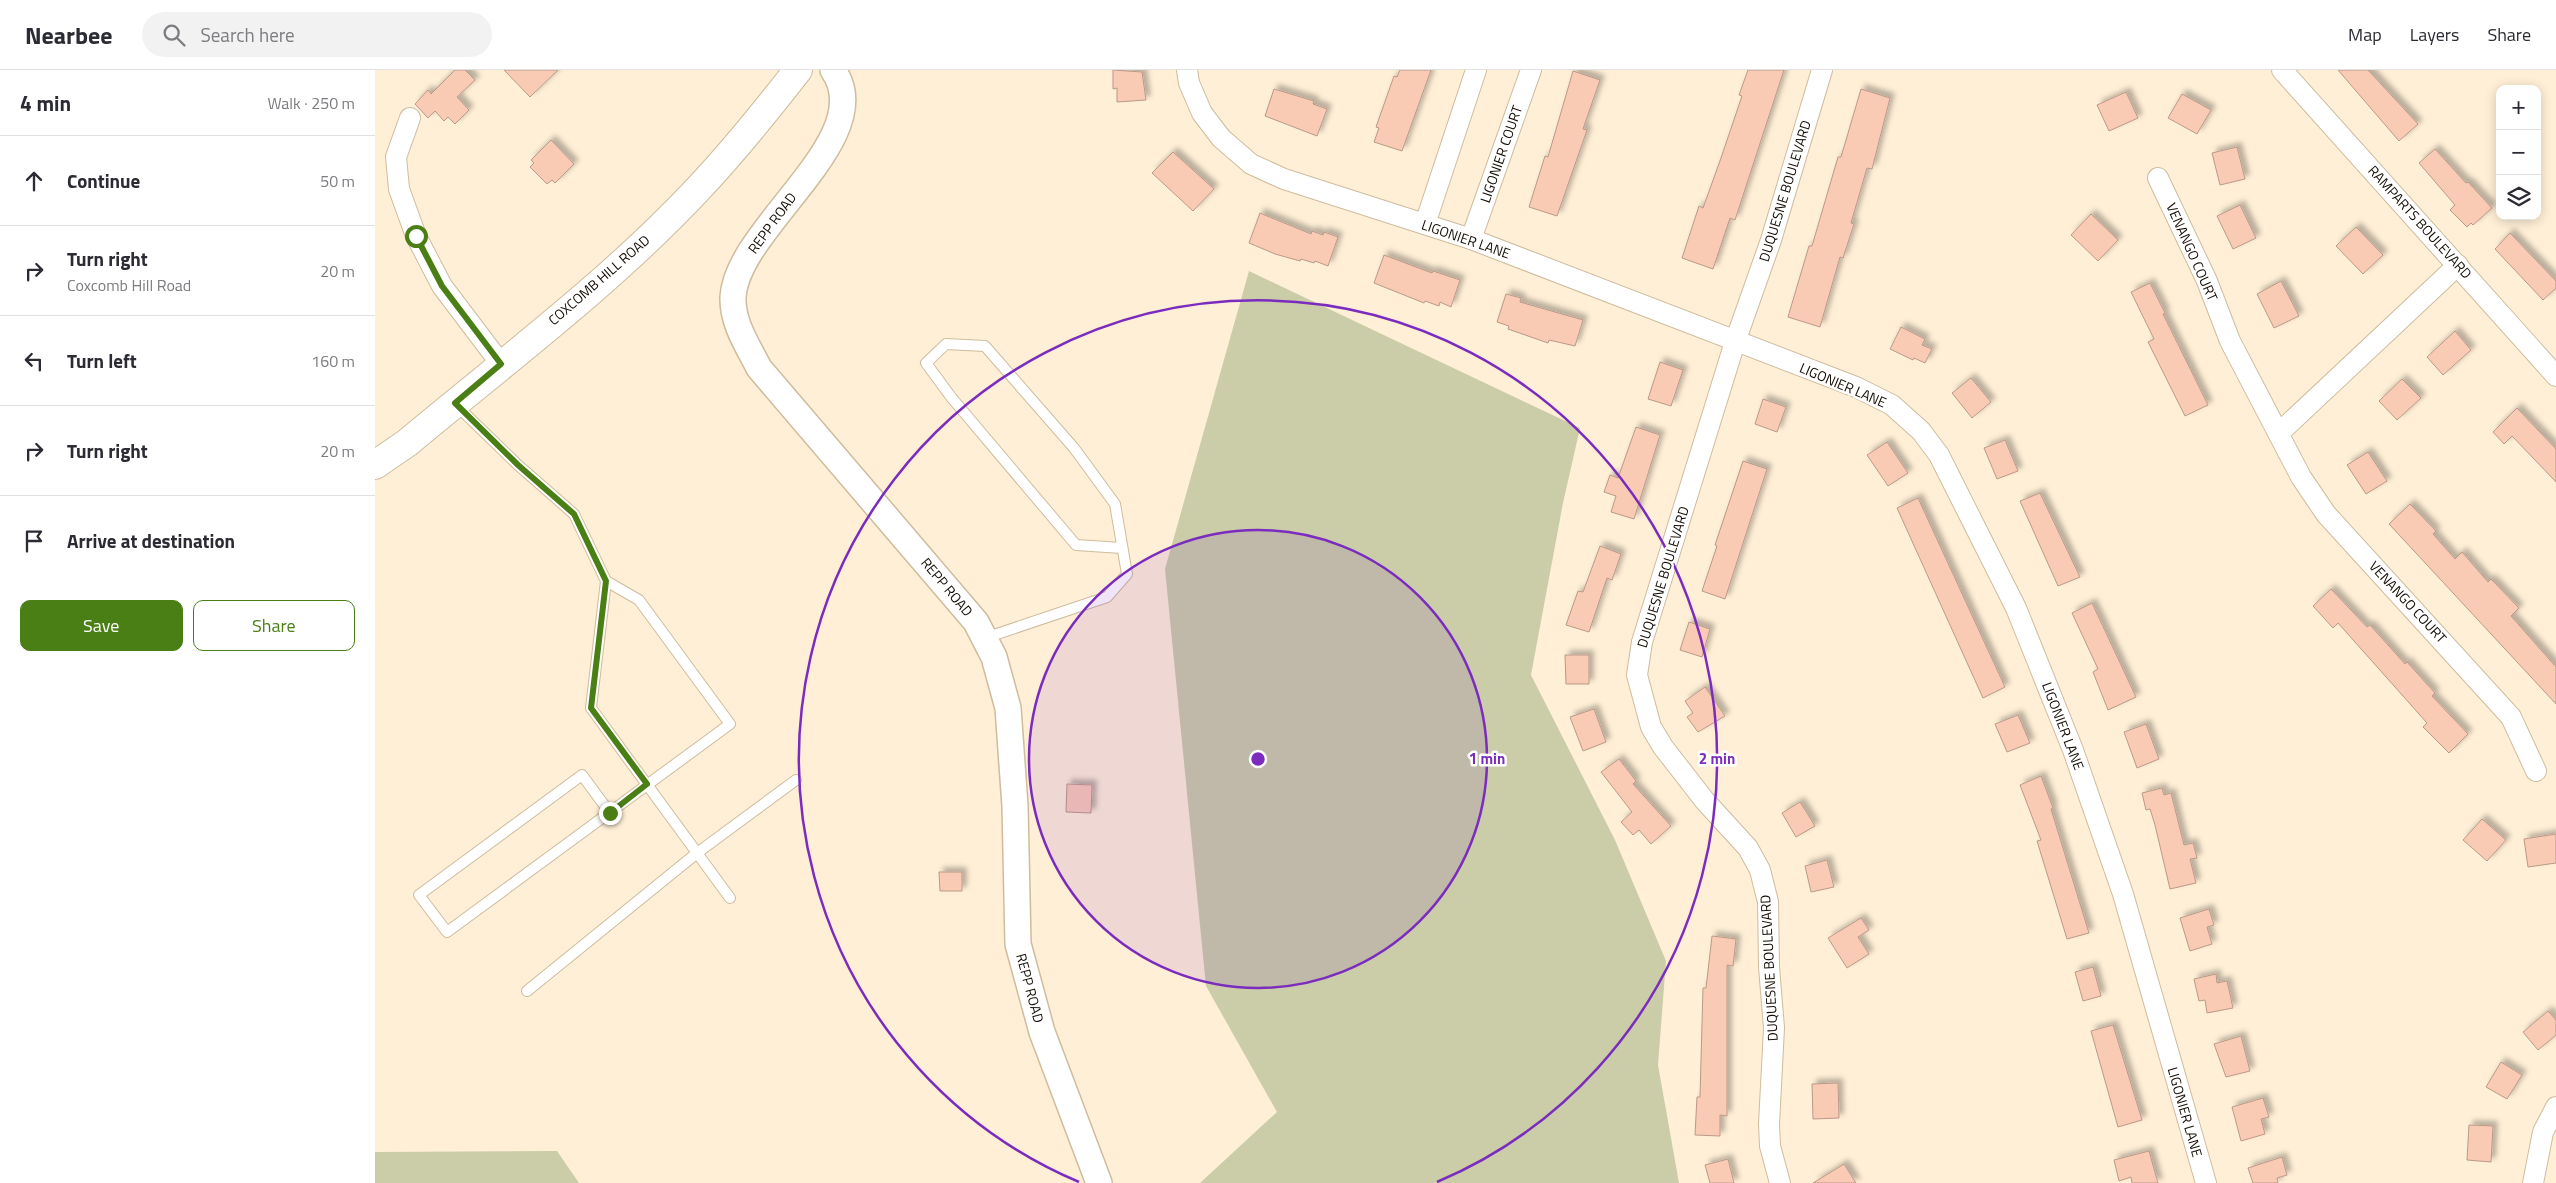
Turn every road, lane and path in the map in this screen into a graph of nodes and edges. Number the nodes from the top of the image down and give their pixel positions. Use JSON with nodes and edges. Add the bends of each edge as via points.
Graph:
{"nodes":[{"id":1,"x":798,"y":70,"type":"edge"},
{"id":2,"x":833,"y":70,"type":"edge"},
{"id":3,"x":1187,"y":70,"type":"edge"},
{"id":4,"x":1476,"y":70,"type":"edge"},
{"id":5,"x":1531,"y":70,"type":"edge"},
{"id":6,"x":1822,"y":70,"type":"edge"},
{"id":7,"x":2282,"y":70,"type":"edge"},
{"id":8,"x":409,"y":118,"type":"dead end"},
{"id":9,"x":2158,"y":178,"type":"dead end"},
{"id":10,"x":1425,"y":224,"type":"junction"},
{"id":11,"x":1471,"y":239,"type":"junction"},
{"id":12,"x":2458,"y":265,"type":"junction"},
{"id":13,"x":1735,"y":342,"type":"junction"},
{"id":14,"x":501,"y":364,"type":"junction"},
{"id":15,"x":2556,"y":376,"type":"edge"},
{"id":16,"x":455,"y":403,"type":"junction"},
{"id":17,"x":2279,"y":433,"type":"junction"},
{"id":18,"x":375,"y":465,"type":"edge"},
{"id":19,"x":1122,"y":548,"type":"junction"},
{"id":20,"x":606,"y":581,"type":"junction"},
{"id":21,"x":985,"y":638,"type":"junction"},
{"id":22,"x":2536,"y":771,"type":"dead end"},
{"id":23,"x":796,"y":780,"type":"dead end"},
{"id":24,"x":647,"y":784,"type":"junction"},
{"id":25,"x":610,"y":813,"type":"junction"},
{"id":26,"x":697,"y":853,"type":"junction"},
{"id":27,"x":730,"y":898,"type":"dead end"},
{"id":28,"x":527,"y":991,"type":"dead end"},
{"id":29,"x":2556,"y":1107,"type":"edge"},
{"id":30,"x":1099,"y":1183,"type":"edge"},
{"id":31,"x":1780,"y":1183,"type":"edge"},
{"id":32,"x":2206,"y":1183,"type":"edge"},
{"id":33,"x":2533,"y":1183,"type":"edge"}],
"edges":[{"from":1,"to":14,"type":"main road","name":"COXCOMB HILL ROAD","via":[[697,190],[617,267]]},
{"from":2,"to":21,"type":"street","name":"REPP ROAD","via":[[843,87],[843,96],[830,145],[750,252],[733,297],[736,322],[759,368],[931,568],[976,622]]},
{"from":3,"to":10,"type":"street","name":"LIGONIER LANE","via":[[1202,112],[1221,138],[1251,164],[1284,179]]},
{"from":4,"to":10,"type":"street"},
{"from":5,"to":11,"type":"street","name":"LIGONIER COURT"},
{"from":6,"to":13,"type":"street","name":"DUQUESNE BOULEVARD","via":[[1771,240]]},
{"from":7,"to":12,"type":"street","name":"RAMPARTS BOULEVARD"},
{"from":8,"to":14,"type":"street","via":[[396,157],[399,189],[416,236],[442,286]]},
{"from":9,"to":17,"type":"street","name":"VENANGO COURT","via":[[2207,281],[2230,341]]},
{"from":10,"to":11,"type":"street","name":"LIGONIER LANE"},
{"from":11,"to":13,"type":"street","name":"LIGONIER LANE"},
{"from":12,"to":15,"type":"street","name":"RAMPARTS BOULEVARD"},
{"from":12,"to":17,"type":"street"},
{"from":13,"to":31,"type":"street","name":"DUQUESNE BOULEVARD","via":[[1641,642],[1637,674],[1651,727],[1705,801],[1748,848],[1760,870],[1769,902],[1769,967],[1774,1028],[1770,1138]]},
{"from":13,"to":32,"type":"street","name":"LIGONIER LANE","via":[[1856,387],[1892,405],[1921,431],[1939,455],[2016,608],[2073,750],[2123,894]]},
{"from":14,"to":16,"type":"main road","name":"COXCOMB HILL ROAD"},
{"from":16,"to":18,"type":"main road","name":"COXCOMB HILL ROAD"},
{"from":16,"to":20,"type":"lane","via":[[574,514]]},
{"from":17,"to":22,"type":"street","name":"VENANGO COURT","via":[[2301,477],[2326,514],[2511,717]]},
{"from":19,"to":19,"type":"lane","via":[[1115,504],[1074,448],[985,346],[946,344],[927,364],[1075,545]]},
{"from":19,"to":21,"type":"lane","via":[[1127,574],[1107,597]]},
{"from":20,"to":24,"type":"lane","via":[[591,708]]},
{"from":20,"to":24,"type":"lane","via":[[639,600],[729,724]]},
{"from":21,"to":30,"type":"street","name":"REPP ROAD","via":[[994,657],[1008,708],[1015,806],[1018,944],[1042,1032]]},
{"from":23,"to":26,"type":"lane"},
{"from":24,"to":25,"type":"lane"},
{"from":24,"to":26,"type":"lane"},
{"from":25,"to":25,"type":"lane","via":[[447,932],[419,894],[582,775]]},
{"from":26,"to":27,"type":"lane"},
{"from":26,"to":28,"type":"lane"},
{"from":29,"to":33,"type":"street","via":[[2543,1132]]}]}
